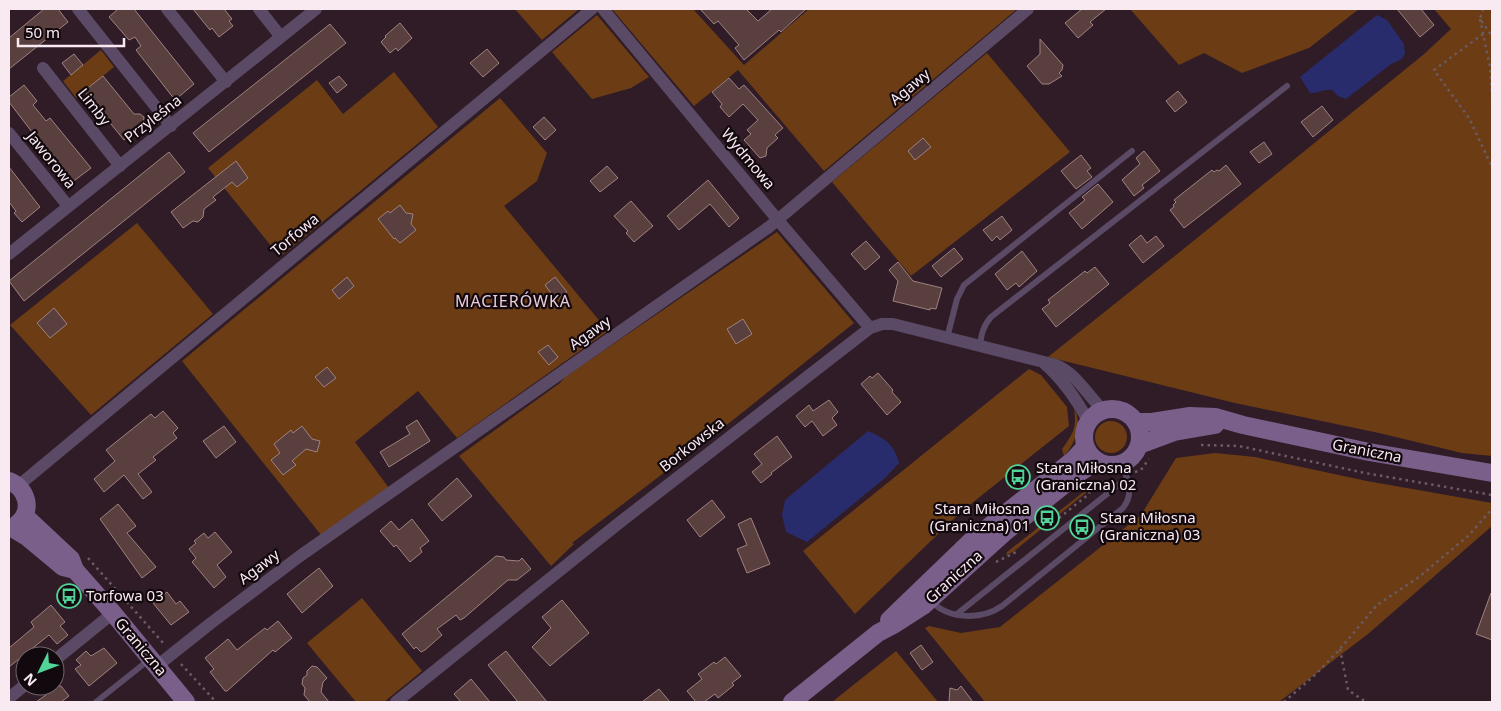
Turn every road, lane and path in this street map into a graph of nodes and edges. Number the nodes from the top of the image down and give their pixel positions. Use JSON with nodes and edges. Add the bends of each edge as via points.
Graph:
{"nodes":[{"id":1,"x":78,"y":9,"type":"edge"},
{"id":2,"x":167,"y":9,"type":"edge"},
{"id":3,"x":259,"y":9,"type":"edge"},
{"id":4,"x":316,"y":9,"type":"edge"},
{"id":5,"x":592,"y":9,"type":"edge"},
{"id":6,"x":602,"y":9,"type":"edge"},
{"id":7,"x":1028,"y":9,"type":"edge"},
{"id":8,"x":1484,"y":9,"type":"edge"},
{"id":9,"x":1480,"y":19,"type":"junction"},
{"id":10,"x":1483,"y":34,"type":"junction"},
{"id":11,"x":1492,"y":36,"type":"edge"},
{"id":12,"x":281,"y":37,"type":"junction"},
{"id":13,"x":43,"y":68,"type":"dead end"},
{"id":14,"x":226,"y":82,"type":"junction"},
{"id":15,"x":1287,"y":86,"type":"dead end"},
{"id":16,"x":1492,"y":98,"type":"edge"},
{"id":17,"x":171,"y":126,"type":"junction"},
{"id":18,"x":9,"y":133,"type":"edge"},
{"id":19,"x":1132,"y":151,"type":"dead end"},
{"id":20,"x":120,"y":166,"type":"junction"},
{"id":21,"x":1492,"y":167,"type":"edge"},
{"id":22,"x":68,"y":206,"type":"junction"},
{"id":23,"x":777,"y":220,"type":"junction"},
{"id":24,"x":10,"y":251,"type":"edge"},
{"id":25,"x":870,"y":328,"type":"junction"},
{"id":26,"x":947,"y":339,"type":"junction"},
{"id":27,"x":980,"y":347,"type":"junction"},
{"id":28,"x":1043,"y":363,"type":"junction"},
{"id":29,"x":1103,"y":410,"type":"junction"},
{"id":30,"x":1088,"y":421,"type":"junction"},
{"id":31,"x":1136,"y":422,"type":"junction"},
{"id":32,"x":1242,"y":425,"type":"junction"},
{"id":33,"x":1199,"y":445,"type":"dead end"},
{"id":34,"x":1085,"y":447,"type":"junction"},
{"id":35,"x":1145,"y":450,"type":"junction"},
{"id":36,"x":1098,"y":461,"type":"junction"},
{"id":37,"x":1128,"y":471,"type":"junction"},
{"id":38,"x":1492,"y":473,"type":"edge"},
{"id":39,"x":1107,"y":481,"type":"dead end"},
{"id":40,"x":14,"y":484,"type":"edge"},
{"id":41,"x":1492,"y":495,"type":"edge"},
{"id":42,"x":1492,"y":509,"type":"edge"},
{"id":43,"x":1053,"y":522,"type":"dead end"},
{"id":44,"x":15,"y":524,"type":"edge"},
{"id":45,"x":1017,"y":551,"type":"dead end"},
{"id":46,"x":84,"y":553,"type":"dead end"},
{"id":47,"x":995,"y":563,"type":"dead end"},
{"id":48,"x":926,"y":593,"type":"junction"},
{"id":49,"x":113,"y":613,"type":"junction"},
{"id":50,"x":957,"y":614,"type":"junction"},
{"id":51,"x":168,"y":649,"type":"dead end"},
{"id":52,"x":1340,"y":649,"type":"junction"},
{"id":53,"x":65,"y":652,"type":"edge"},
{"id":54,"x":177,"y":659,"type":"dead end"},
{"id":55,"x":154,"y":662,"type":"junction"},
{"id":56,"x":96,"y":702,"type":"edge"},
{"id":57,"x":186,"y":702,"type":"edge"},
{"id":58,"x":216,"y":702,"type":"edge"},
{"id":59,"x":396,"y":702,"type":"edge"},
{"id":60,"x":792,"y":702,"type":"edge"},
{"id":61,"x":1284,"y":702,"type":"edge"},
{"id":62,"x":1366,"y":702,"type":"edge"}],
"edges":[{"from":1,"to":17,"type":"street"},
{"from":2,"to":14,"type":"street"},
{"from":3,"to":12,"type":"street"},
{"from":4,"to":12,"type":"street","name":"Przyleśna"},
{"from":5,"to":40,"type":"street","name":"Torfowa"},
{"from":6,"to":23,"type":"street","name":"Wydmowa"},
{"from":7,"to":23,"type":"street","name":"Agawy"},
{"from":8,"to":9,"type":"path"},
{"from":9,"to":10,"type":"path"},
{"from":9,"to":11,"type":"path"},
{"from":10,"to":16,"type":"path"},
{"from":10,"to":21,"type":"path","via":[[1434,70],[1469,118]]},
{"from":12,"to":14,"type":"street","name":"Przyleśna"},
{"from":13,"to":20,"type":"street","name":"Limby"},
{"from":14,"to":17,"type":"street","name":"Przyleśna"},
{"from":15,"to":27,"type":"lane","via":[[991,317],[981,335]]},
{"from":17,"to":20,"type":"street","name":"Przyleśna"},
{"from":18,"to":22,"type":"street","name":"Jaworowa"},
{"from":19,"to":26,"type":"lane","via":[[964,285]]},
{"from":20,"to":22,"type":"street","name":"Przyleśna"},
{"from":22,"to":24,"type":"street","name":"Przyleśna"},
{"from":23,"to":25,"type":"street","name":"Wydmowa"},
{"from":23,"to":55,"type":"street","name":"Agawy"},
{"from":25,"to":26,"type":"street","via":[[887,324]]},
{"from":25,"to":59,"type":"street","name":"Borkowska"},
{"from":26,"to":27,"type":"street"},
{"from":27,"to":28,"type":"street"},
{"from":28,"to":29,"type":"street","via":[[1069,372]]},
{"from":28,"to":30,"type":"street","via":[[1062,381]]},
{"from":29,"to":30,"type":"street"},
{"from":29,"to":31,"type":"street","via":[[1122,410]]},
{"from":30,"to":34,"type":"street"},
{"from":31,"to":32,"type":"street","name":"Graniczna","via":[[1199,416]]},
{"from":31,"to":35,"type":"street"},
{"from":32,"to":35,"type":"street","name":"Graniczna","via":[[1182,430],[1157,437]]},
{"from":32,"to":38,"type":"street","name":"Graniczna","via":[[1369,452]]},
{"from":33,"to":41,"type":"path","via":[[1239,446],[1365,473]]},
{"from":34,"to":36,"type":"street"},
{"from":34,"to":48,"type":"street","name":"Graniczna","via":[[972,540]]},
{"from":35,"to":37,"type":"street","via":[[1131,458]]},
{"from":35,"to":37,"type":"path","via":[[1141,470]]},
{"from":36,"to":37,"type":"street"},
{"from":36,"to":48,"type":"street","name":"Graniczna"},
{"from":37,"to":50,"type":"lane"},
{"from":37,"to":50,"type":"lane","via":[[1129,498],[1120,510],[998,608],[978,616]]},
{"from":39,"to":43,"type":"path","via":[[1091,486],[1089,494]]},
{"from":40,"to":44,"type":"street","via":[[26,500]]},
{"from":42,"to":52,"type":"path","via":[[1468,536],[1419,577],[1377,605]]},
{"from":44,"to":49,"type":"street","name":"Graniczna","via":[[64,551],[74,570]]},
{"from":45,"to":47,"type":"path"},
{"from":46,"to":51,"type":"path"},
{"from":48,"to":50,"type":"lane","via":[[942,610]]},
{"from":48,"to":60,"type":"street","name":"Graniczna","via":[[890,618],[878,633]]},
{"from":49,"to":53,"type":"street"},
{"from":49,"to":55,"type":"street","name":"Graniczna"},
{"from":52,"to":61,"type":"path"},
{"from":52,"to":62,"type":"path","via":[[1348,690]]},
{"from":54,"to":58,"type":"path"},
{"from":55,"to":56,"type":"lane"},
{"from":55,"to":57,"type":"street","name":"Graniczna"}]}
